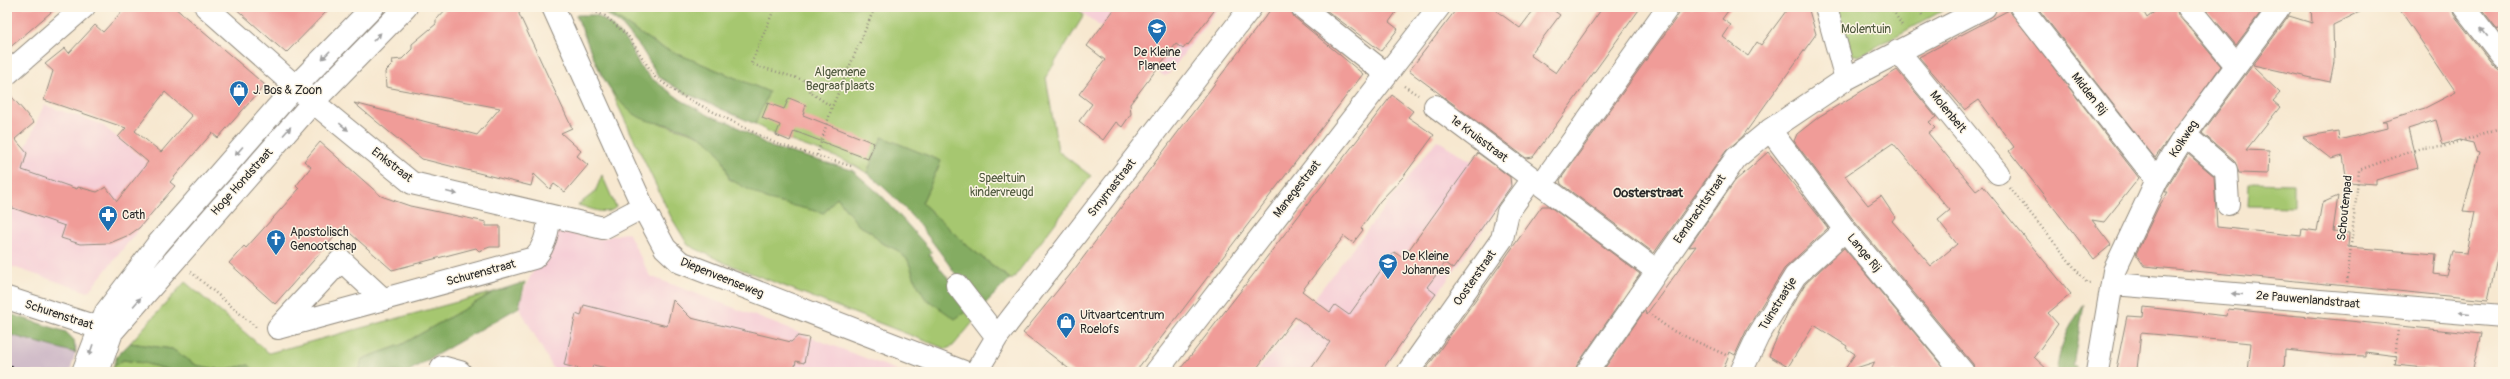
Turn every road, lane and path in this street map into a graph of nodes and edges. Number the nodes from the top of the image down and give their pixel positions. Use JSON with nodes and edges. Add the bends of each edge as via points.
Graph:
{"nodes":[{"id":1,"x":84,"y":7,"type":"edge"},
{"id":2,"x":206,"y":7,"type":"edge"},
{"id":3,"x":373,"y":7,"type":"edge"},
{"id":4,"x":406,"y":7,"type":"edge"},
{"id":5,"x":553,"y":7,"type":"edge"},
{"id":6,"x":582,"y":7,"type":"edge"},
{"id":7,"x":775,"y":7,"type":"edge"},
{"id":8,"x":875,"y":7,"type":"edge"},
{"id":9,"x":1251,"y":7,"type":"edge"},
{"id":10,"x":1302,"y":7,"type":"edge"},
{"id":11,"x":1439,"y":7,"type":"edge"},
{"id":12,"x":1668,"y":7,"type":"edge"},
{"id":13,"x":1826,"y":7,"type":"edge"},
{"id":14,"x":1918,"y":7,"type":"edge"},
{"id":15,"x":1985,"y":7,"type":"edge"},
{"id":16,"x":2021,"y":7,"type":"edge"},
{"id":17,"x":2188,"y":7,"type":"edge"},
{"id":18,"x":2280,"y":7,"type":"edge"},
{"id":19,"x":2464,"y":7,"type":"edge"},
{"id":20,"x":1924,"y":18,"type":"dead end"},
{"id":21,"x":1898,"y":51,"type":"junction"},
{"id":22,"x":2503,"y":57,"type":"edge"},
{"id":23,"x":2236,"y":65,"type":"junction"},
{"id":24,"x":7,"y":74,"type":"edge"},
{"id":25,"x":1386,"y":74,"type":"junction"},
{"id":26,"x":1846,"y":78,"type":"junction"},
{"id":27,"x":296,"y":86,"type":"junction"},
{"id":28,"x":313,"y":102,"type":"junction"},
{"id":29,"x":1435,"y":106,"type":"joint"},
{"id":30,"x":832,"y":107,"type":"junction"},
{"id":31,"x":2503,"y":127,"type":"edge"},
{"id":32,"x":1770,"y":130,"type":"junction"},
{"id":33,"x":2185,"y":136,"type":"junction"},
{"id":34,"x":817,"y":155,"type":"junction"},
{"id":35,"x":851,"y":166,"type":"dead end"},
{"id":36,"x":1998,"y":173,"type":"joint"},
{"id":37,"x":2157,"y":180,"type":"junction"},
{"id":38,"x":1536,"y":182,"type":"junction"},
{"id":39,"x":2228,"y":204,"type":"dead end"},
{"id":40,"x":643,"y":207,"type":"junction"},
{"id":41,"x":550,"y":216,"type":"junction"},
{"id":42,"x":1846,"y":230,"type":"junction"},
{"id":43,"x":175,"y":259,"type":"junction"},
{"id":44,"x":1658,"y":271,"type":"junction"},
{"id":45,"x":2113,"y":284,"type":"junction"},
{"id":46,"x":957,"y":285,"type":"dead end"},
{"id":47,"x":7,"y":298,"type":"edge"},
{"id":48,"x":383,"y":299,"type":"junction"},
{"id":49,"x":1635,"y":302,"type":"junction"},
{"id":50,"x":2345,"y":303,"type":"junction"},
{"id":51,"x":2400,"y":308,"type":"junction"},
{"id":52,"x":2503,"y":316,"type":"edge"},
{"id":53,"x":278,"y":328,"type":"junction"},
{"id":54,"x":105,"y":330,"type":"junction"},
{"id":55,"x":997,"y":337,"type":"junction"},
{"id":56,"x":1743,"y":368,"type":"edge"},
{"id":57,"x":83,"y":372,"type":"edge"},
{"id":58,"x":98,"y":372,"type":"edge"},
{"id":59,"x":964,"y":372,"type":"edge"},
{"id":60,"x":976,"y":372,"type":"edge"},
{"id":61,"x":1156,"y":372,"type":"edge"},
{"id":62,"x":1408,"y":372,"type":"edge"},
{"id":63,"x":1587,"y":372,"type":"edge"},
{"id":64,"x":1963,"y":372,"type":"edge"},
{"id":65,"x":2098,"y":372,"type":"edge"},
{"id":66,"x":2394,"y":372,"type":"edge"}],
"edges":[{"from":1,"to":24,"type":"street"},
{"from":2,"to":27,"type":"street","name":"Enkstraat"},
{"from":3,"to":27,"type":"street","name":"Hoge Hondstraat","one_way":true},
{"from":28,"to":4,"type":"street","name":"Hoge Hondstraat","one_way":true},
{"from":5,"to":40,"type":"street","name":"Diepenveenseweg"},
{"from":6,"to":34,"type":"path","via":[[605,16],[628,36],[655,77],[680,95],[777,144]]},
{"from":7,"to":30,"type":"path","via":[[751,64],[810,82],[810,92]]},
{"from":8,"to":30,"type":"path"},
{"from":9,"to":55,"type":"street","name":"Smyrnastraat"},
{"from":10,"to":25,"type":"street"},
{"from":11,"to":25,"type":"street","name":"Manegestraat"},
{"from":12,"to":38,"type":"street","name":"Oosterstraat"},
{"from":13,"to":26,"type":"street"},
{"from":14,"to":20,"type":"path"},
{"from":15,"to":21,"type":"street"},
{"from":16,"to":37,"type":"street","name":"Midden Rij"},
{"from":17,"to":23,"type":"street"},
{"from":18,"to":23,"type":"street","name":"Kolkweg"},
{"from":22,"to":19,"type":"street","one_way":true},
{"from":21,"to":26,"type":"street"},
{"from":21,"to":36,"type":"street","name":"Molenbelt"},
{"from":23,"to":33,"type":"street","name":"Kolkweg"},
{"from":25,"to":29,"type":"path"},
{"from":25,"to":61,"type":"street","name":"Manegestraat"},
{"from":26,"to":32,"type":"street","name":"Eendrachtstraat"},
{"from":27,"to":28,"type":"street","name":"Enkstraat"},
{"from":27,"to":54,"type":"street","name":"Hoge Hondstraat","one_way":true,"via":[[157,245],[111,304]]},
{"from":28,"to":41,"type":"street","name":"Enkstraat","one_way":true,"via":[[412,183]]},
{"from":43,"to":28,"type":"street","name":"Hoge Hondstraat","one_way":true},
{"from":29,"to":38,"type":"street","name":"1e Kruisstraat"},
{"from":30,"to":34,"type":"path"},
{"from":31,"to":50,"type":"path","name":"Schoutenpad","via":[[2444,148],[2421,148],[2359,170]]},
{"from":32,"to":42,"type":"street","name":"Lange Rij"},
{"from":32,"to":44,"type":"street","name":"Eendrachtstraat","via":[[1736,158]]},
{"from":33,"to":37,"type":"street","name":"Kolkweg"},
{"from":33,"to":39,"type":"street","via":[[2226,170]]},
{"from":34,"to":35,"type":"path"},
{"from":36,"to":45,"type":"path","via":[[2087,282]]},
{"from":37,"to":45,"type":"street","name":"Kolkweg","via":[[2114,271]]},
{"from":38,"to":44,"type":"street","name":"1e Kruisstraat"},
{"from":38,"to":62,"type":"street","name":"Oosterstraat","via":[[1508,212],[1502,239]]},
{"from":40,"to":41,"type":"street","name":"Enkstraat","via":[[603,228]]},
{"from":40,"to":59,"type":"street","name":"Diepenveenseweg","via":[[665,248],[680,262]]},
{"from":41,"to":48,"type":"street","name":"Schurenstraat","via":[[545,241],[534,258]]},
{"from":42,"to":56,"type":"street","name":"Tuinstraatje","via":[[1795,276],[1758,336]]},
{"from":42,"to":64,"type":"street","name":"Lange Rij"},
{"from":43,"to":53,"type":"path","via":[[262,332]]},
{"from":54,"to":43,"type":"street","name":"Hoge Hondstraat","one_way":true},
{"from":44,"to":49,"type":"street","name":"Eendrachtstraat"},
{"from":50,"to":45,"type":"street","name":"2e Pauwenlandstraat","one_way":true},
{"from":45,"to":65,"type":"street","name":"Kolkweg"},
{"from":46,"to":55,"type":"street"},
{"from":47,"to":54,"type":"street","name":"Schurenstraat"},
{"from":48,"to":53,"type":"street","name":"Schurenstraat"},
{"from":48,"to":53,"type":"street","via":[[341,260]]},
{"from":49,"to":56,"type":"path","via":[[1671,330]]},
{"from":49,"to":63,"type":"street","name":"Eendrachtstraat"},
{"from":50,"to":51,"type":"street","name":"2e Pauwenlandstraat"},
{"from":52,"to":51,"type":"street","name":"2e Pauwenlandstraat","one_way":true},
{"from":51,"to":66,"type":"path"},
{"from":54,"to":57,"type":"street","name":"Hoge Hondstraat","one_way":true},
{"from":54,"to":58,"type":"street","name":"Hoge Hondstraat"},
{"from":55,"to":60,"type":"street","name":"Smyrnastraat"}]}
